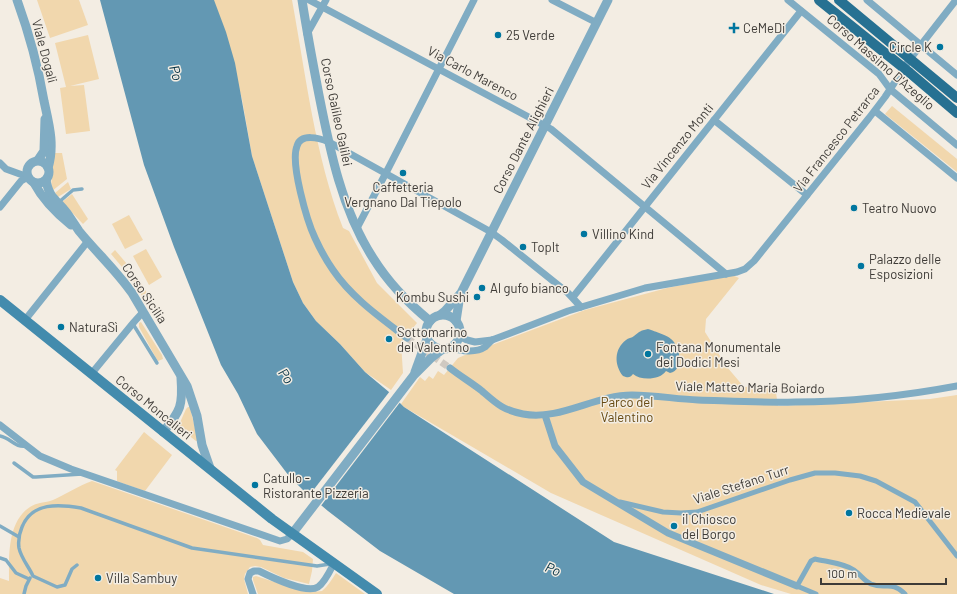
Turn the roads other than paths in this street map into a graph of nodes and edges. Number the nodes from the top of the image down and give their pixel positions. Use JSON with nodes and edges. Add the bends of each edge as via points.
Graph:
{"nodes":[{"id":1,"x":17,"y":0,"type":"edge"},
{"id":2,"x":302,"y":0,"type":"edge"},
{"id":3,"x":309,"y":0,"type":"edge"},
{"id":4,"x":474,"y":0,"type":"edge"},
{"id":5,"x":552,"y":0,"type":"edge"},
{"id":6,"x":608,"y":0,"type":"edge"},
{"id":7,"x":788,"y":0,"type":"edge"},
{"id":8,"x":819,"y":0,"type":"edge"},
{"id":9,"x":839,"y":0,"type":"edge"},
{"id":10,"x":867,"y":0,"type":"edge"},
{"id":11,"x":956,"y":0,"type":"edge"},
{"id":12,"x":324,"y":3,"type":"edge"},
{"id":13,"x":801,"y":11,"type":"junction"},
{"id":14,"x":597,"y":23,"type":"junction"},
{"id":15,"x":308,"y":34,"type":"junction"},
{"id":16,"x":921,"y":44,"type":"junction"},
{"id":17,"x":910,"y":59,"type":"junction"},
{"id":18,"x":438,"y":69,"type":"junction"},
{"id":19,"x":903,"y":69,"type":"junction"},
{"id":20,"x":957,"y":74,"type":"edge"},
{"id":21,"x":890,"y":89,"type":"junction"},
{"id":22,"x":957,"y":98,"type":"edge"},
{"id":23,"x":46,"y":110,"type":"junction"},
{"id":24,"x":875,"y":110,"type":"junction"},
{"id":25,"x":957,"y":113,"type":"edge"},
{"id":26,"x":714,"y":120,"type":"junction"},
{"id":27,"x":545,"y":126,"type":"junction"},
{"id":28,"x":329,"y":142,"type":"junction"},
{"id":29,"x":957,"y":145,"type":"edge"},
{"id":30,"x":38,"y":160,"type":"junction"},
{"id":31,"x":0,"y":163,"type":"edge"},
{"id":32,"x":48,"y":168,"type":"junction"},
{"id":33,"x":385,"y":173,"type":"junction"},
{"id":34,"x":957,"y":178,"type":"edge"},
{"id":35,"x":31,"y":180,"type":"junction"},
{"id":36,"x":46,"y":180,"type":"junction"},
{"id":37,"x":82,"y":189,"type":"dead end"},
{"id":38,"x":807,"y":195,"type":"junction"},
{"id":39,"x":58,"y":203,"type":"junction"},
{"id":40,"x":645,"y":206,"type":"junction"},
{"id":41,"x":0,"y":207,"type":"edge"},
{"id":42,"x":357,"y":228,"type":"junction"},
{"id":43,"x":79,"y":230,"type":"junction"},
{"id":44,"x":491,"y":232,"type":"junction"},
{"id":45,"x":88,"y":241,"type":"junction"},
{"id":46,"x":726,"y":274,"type":"junction"},
{"id":47,"x":461,"y":293,"type":"junction"},
{"id":48,"x":572,"y":297,"type":"junction"},
{"id":49,"x":0,"y":300,"type":"edge"},
{"id":50,"x":581,"y":307,"type":"junction"},
{"id":51,"x":143,"y":312,"type":"junction"},
{"id":52,"x":440,"y":315,"type":"junction"},
{"id":53,"x":25,"y":320,"type":"junction"},
{"id":54,"x":430,"y":321,"type":"junction"},
{"id":55,"x":456,"y":321,"type":"junction"},
{"id":56,"x":132,"y":323,"type":"junction"},
{"id":57,"x":459,"y":336,"type":"junction"},
{"id":58,"x":407,"y":338,"type":"tunnel mouth"},
{"id":59,"x":427,"y":339,"type":"junction"},
{"id":60,"x":492,"y":340,"type":"junction"},
{"id":61,"x":446,"y":348,"type":"junction"},
{"id":62,"x":157,"y":363,"type":"dead end"},
{"id":63,"x":450,"y":368,"type":"tunnel mouth"},
{"id":64,"x":92,"y":373,"type":"junction"},
{"id":65,"x":414,"y":375,"type":"junction"},
{"id":66,"x":181,"y":377,"type":"junction"},
{"id":67,"x":957,"y":386,"type":"edge"},
{"id":68,"x":545,"y":415,"type":"junction"},
{"id":69,"x":0,"y":425,"type":"edge"},
{"id":70,"x":163,"y":432,"type":"junction"},
{"id":71,"x":0,"y":436,"type":"edge"},
{"id":72,"x":26,"y":446,"type":"junction"},
{"id":73,"x":14,"y":463,"type":"dead end"},
{"id":74,"x":210,"y":468,"type":"junction"},
{"id":75,"x":85,"y":474,"type":"junction"},
{"id":76,"x":615,"y":501,"type":"junction"},
{"id":77,"x":0,"y":526,"type":"edge"},
{"id":78,"x":292,"y":534,"type":"junction"},
{"id":79,"x":19,"y":537,"type":"junction"},
{"id":80,"x":957,"y":556,"type":"edge"},
{"id":81,"x":0,"y":558,"type":"edge"},
{"id":82,"x":334,"y":563,"type":"junction"},
{"id":83,"x":77,"y":565,"type":"dead end"},
{"id":84,"x":33,"y":576,"type":"junction"},
{"id":85,"x":29,"y":579,"type":"junction"},
{"id":86,"x":797,"y":586,"type":"junction"},
{"id":87,"x":24,"y":594,"type":"edge"},
{"id":88,"x":253,"y":594,"type":"edge"},
{"id":89,"x":377,"y":594,"type":"edge"},
{"id":90,"x":816,"y":594,"type":"edge"},
{"id":91,"x":905,"y":594,"type":"edge"}],
"edges":[{"from":1,"to":23,"type":"street","name":"Viale Dogali","via":[[33,49]]},
{"from":2,"to":15,"type":"street","name":"Corso Galileo Galilei"},
{"from":3,"to":12,"type":"street","name":"Via Carlo Marenco"},
{"from":4,"to":18,"type":"street"},
{"from":5,"to":14,"type":"street"},
{"from":6,"to":14,"type":"street","name":"Corso Dante Alighieri"},
{"from":7,"to":13,"type":"street","name":"Corso Massimo D'Azeglio"},
{"from":8,"to":19,"type":"main road","name":"Corso Massimo D'Azeglio"},
{"from":9,"to":17,"type":"main road","name":"Corso Massimo D'Azeglio"},
{"from":10,"to":16,"type":"street"},
{"from":11,"to":16,"type":"street","name":"Via Francesco Petrarca"},
{"from":12,"to":15,"type":"street"},
{"from":12,"to":18,"type":"street","name":"Via Carlo Marenco"},
{"from":13,"to":21,"type":"street","name":"Corso Massimo D'Azeglio","via":[[878,74]]},
{"from":13,"to":26,"type":"street","name":"Via Vincenzo Monti"},
{"from":14,"to":27,"type":"street","name":"Corso Dante Alighieri"},
{"from":15,"to":28,"type":"street","name":"Corso Galileo Galilei"},
{"from":16,"to":17,"type":"street","name":"Via Francesco Petrarca"},
{"from":16,"to":20,"type":"street"},
{"from":17,"to":19,"type":"street","name":"Via Francesco Petrarca"},
{"from":17,"to":22,"type":"main road","name":"Corso Massimo D'Azeglio"},
{"from":18,"to":27,"type":"street","name":"Via Carlo Marenco"},
{"from":18,"to":33,"type":"street"},
{"from":19,"to":21,"type":"street","name":"Via Francesco Petrarca"},
{"from":19,"to":25,"type":"main road","name":"Corso Massimo D'Azeglio"},
{"from":21,"to":24,"type":"street","name":"Via Francesco Petrarca"},
{"from":21,"to":29,"type":"street","name":"Corso Massimo D'Azeglio"},
{"from":23,"to":30,"type":"street","name":"Viale Dogali","via":[[44,151]]},
{"from":23,"to":32,"type":"street","name":"Viale Dogali","via":[[52,144]]},
{"from":24,"to":34,"type":"street"},
{"from":24,"to":38,"type":"street","name":"Via Francesco Petrarca"},
{"from":26,"to":38,"type":"street"},
{"from":26,"to":40,"type":"street","name":"Via Vincenzo Monti"},
{"from":27,"to":40,"type":"street","name":"Via Carlo Marenco"},
{"from":27,"to":44,"type":"street","name":"Corso Dante Alighieri"},
{"from":28,"to":33,"type":"street"},
{"from":28,"to":42,"type":"street","name":"Corso Galileo Galilei"},
{"from":28,"to":58,"type":"street","via":[[319,138],[306,138],[297,145],[295,154],[304,204],[315,238],[344,286]]},
{"from":30,"to":32,"type":"street"},
{"from":30,"to":35,"type":"street","via":[[30,163],[27,168]]},
{"from":31,"to":35,"type":"street","via":[[6,169]]},
{"from":32,"to":36,"type":"street"},
{"from":33,"to":42,"type":"street"},
{"from":33,"to":44,"type":"street"},
{"from":35,"to":36,"type":"street"},
{"from":35,"to":41,"type":"street","via":[[21,181]]},
{"from":35,"to":43,"type":"street","name":"Corso Sicilia","via":[[46,201]]},
{"from":36,"to":39,"type":"street","name":"Corso Sicilia","via":[[48,192]]},
{"from":37,"to":39,"type":"lane","via":[[73,190]]},
{"from":38,"to":46,"type":"street","name":"Via Francesco Petrarca","via":[[754,261],[745,269]]},
{"from":39,"to":43,"type":"street","name":"Corso Sicilia"},
{"from":40,"to":46,"type":"street","name":"Via Carlo Marenco"},
{"from":40,"to":48,"type":"street","name":"Via Vincenzo Monti"},
{"from":42,"to":54,"type":"street","name":"Corso Galileo Galilei","via":[[385,275]]},
{"from":43,"to":45,"type":"street","name":"Corso Sicilia"},
{"from":44,"to":47,"type":"street","name":"Corso Dante Alighieri"},
{"from":44,"to":48,"type":"street"},
{"from":45,"to":51,"type":"street","name":"Corso Sicilia","via":[[122,279]]},
{"from":45,"to":53,"type":"street"},
{"from":46,"to":50,"type":"street","via":[[645,288]]},
{"from":47,"to":52,"type":"street","name":"Corso Dante Alighieri"},
{"from":47,"to":55,"type":"street","name":"Corso Dante Alighieri"},
{"from":48,"to":50,"type":"street"},
{"from":49,"to":53,"type":"main road","name":"Corso Moncalieri"},
{"from":50,"to":60,"type":"street"},
{"from":51,"to":56,"type":"street"},
{"from":51,"to":66,"type":"street","name":"Corso Sicilia"},
{"from":52,"to":54,"type":"street"},
{"from":52,"to":55,"type":"street","via":[[449,316]]},
{"from":53,"to":64,"type":"main road","name":"Corso Moncalieri"},
{"from":54,"to":59,"type":"street"},
{"from":55,"to":57,"type":"street"},
{"from":56,"to":62,"type":"lane"},
{"from":56,"to":64,"type":"street"},
{"from":57,"to":60,"type":"street","via":[[475,342]]},
{"from":57,"to":61,"type":"street","via":[[453,345]]},
{"from":59,"to":61,"type":"street","via":[[436,347]]},
{"from":59,"to":65,"type":"street"},
{"from":60,"to":61,"type":"street","via":[[478,350]]},
{"from":61,"to":65,"type":"street","via":[[431,358]]},
{"from":63,"to":68,"type":"street","name":"Viale Matteo Maria Boiardo","via":[[506,410]]},
{"from":64,"to":70,"type":"main road","name":"Corso Moncalieri"},
{"from":65,"to":78,"type":"street"},
{"from":66,"to":70,"type":"street","name":"Corso Sicilia","via":[[181,406]]},
{"from":66,"to":74,"type":"street","name":"Corso Sicilia","via":[[192,398],[202,445]]},
{"from":67,"to":68,"type":"street","name":"Viale Matteo Maria Boiardo","via":[[876,398],[794,402],[689,400],[632,395],[612,397]]},
{"from":68,"to":76,"type":"street","name":"Viale Stefano Turr","via":[[555,446],[583,482]]},
{"from":69,"to":72,"type":"street"},
{"from":70,"to":74,"type":"main road","name":"Corso Moncalieri"},
{"from":71,"to":72,"type":"lane","via":[[6,437],[18,446]]},
{"from":72,"to":75,"type":"street","via":[[54,463]]},
{"from":73,"to":75,"type":"lane","via":[[36,478]]},
{"from":74,"to":78,"type":"main road","name":"Corso Moncalieri"},
{"from":75,"to":78,"type":"street","via":[[280,541]]},
{"from":76,"to":80,"type":"street","name":"Viale Stefano Turr","via":[[663,512],[697,512],[815,473],[860,476],[876,481],[916,502]]},
{"from":76,"to":86,"type":"street","via":[[674,536]]},
{"from":77,"to":79,"type":"lane"},
{"from":78,"to":82,"type":"main road","name":"Corso Moncalieri"},
{"from":79,"to":82,"type":"lane","via":[[24,522],[37,509],[64,506],[81,508],[192,548],[317,566]]},
{"from":79,"to":84,"type":"lane","via":[[20,549]]},
{"from":81,"to":85,"type":"lane","via":[[6,560],[16,573]]},
{"from":82,"to":88,"type":"street","via":[[323,582],[315,589],[291,585],[254,571],[248,579]]},
{"from":82,"to":89,"type":"main road","name":"Corso Moncalieri"},
{"from":83,"to":84,"type":"lane","via":[[72,569],[65,585],[57,586]]},
{"from":84,"to":85,"type":"lane"},
{"from":85,"to":87,"type":"lane"},
{"from":86,"to":90,"type":"street"},
{"from":86,"to":91,"type":"street","via":[[811,561],[816,559],[845,566],[855,570],[866,582],[878,586],[894,586]]}]}
